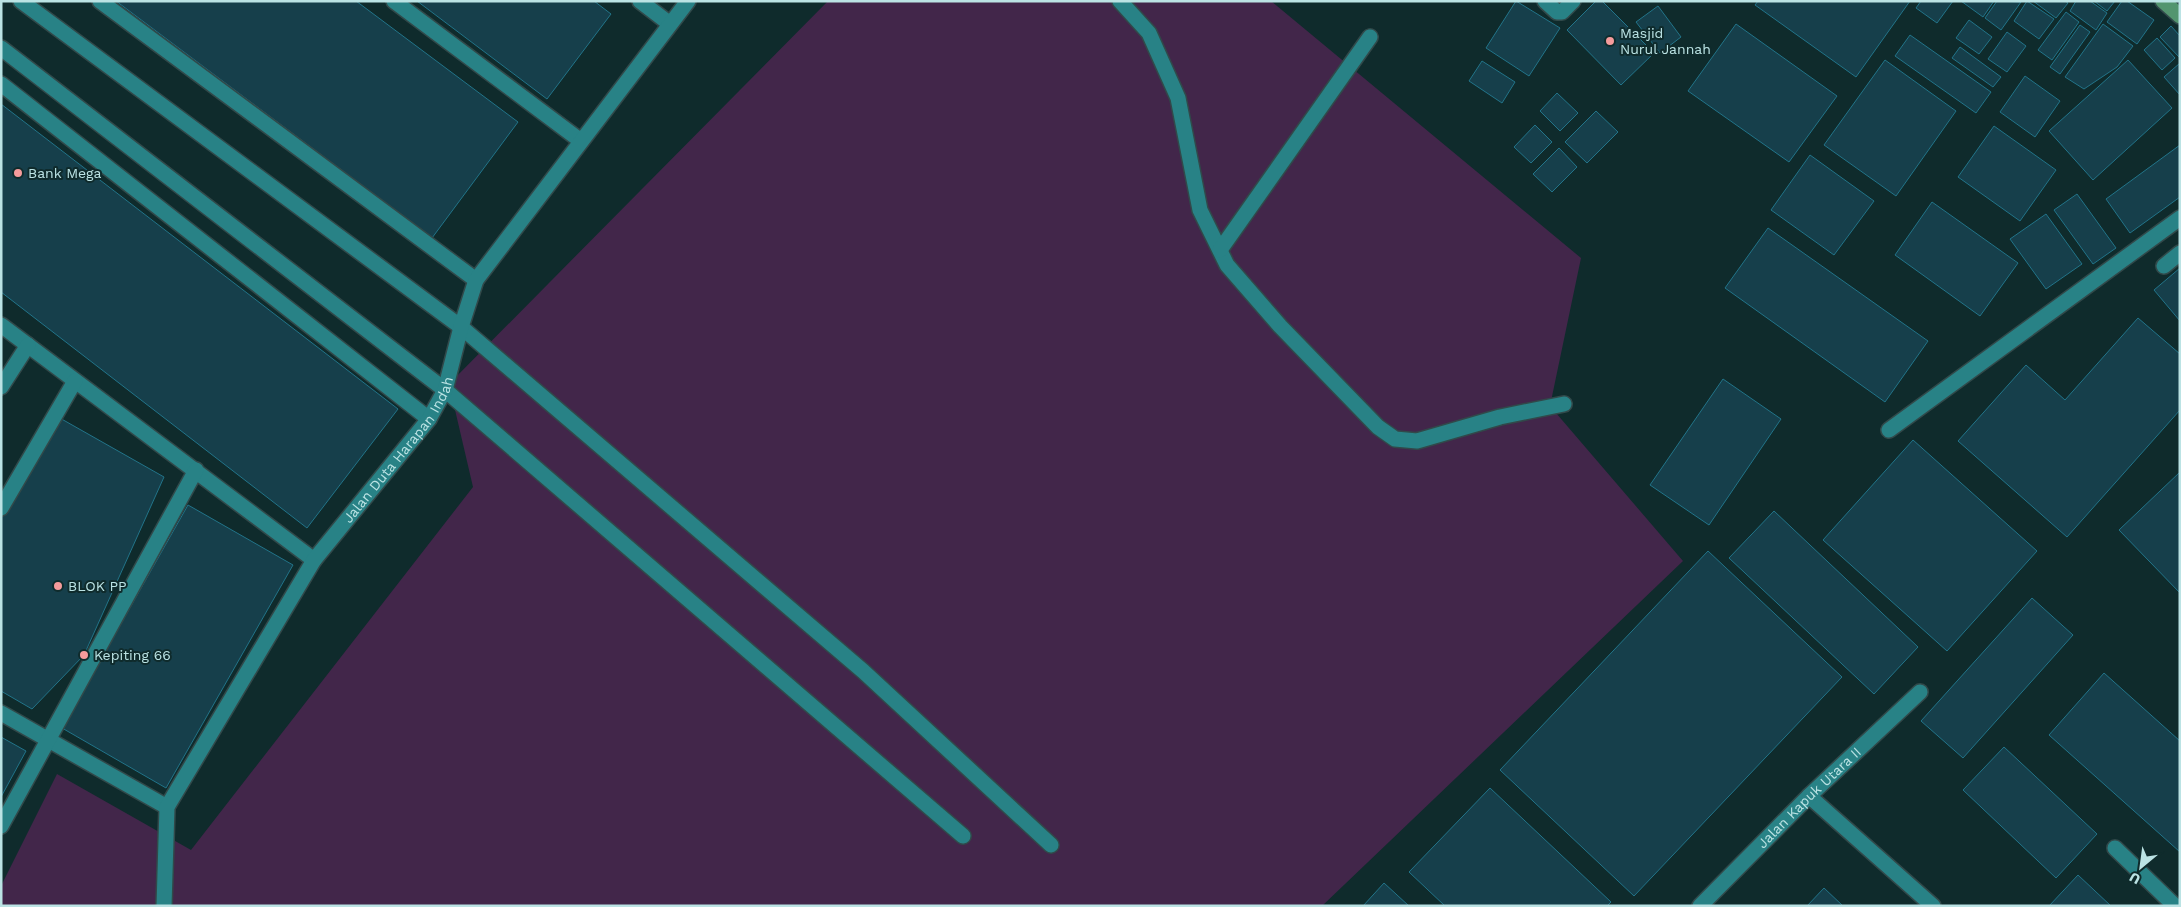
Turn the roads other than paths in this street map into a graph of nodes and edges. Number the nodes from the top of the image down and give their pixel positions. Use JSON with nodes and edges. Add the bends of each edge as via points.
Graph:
{"nodes":[{"id":1,"x":21,"y":1,"type":"edge"},
{"id":2,"x":100,"y":1,"type":"edge"},
{"id":3,"x":394,"y":1,"type":"edge"},
{"id":4,"x":640,"y":1,"type":"edge"},
{"id":5,"x":688,"y":1,"type":"edge"},
{"id":6,"x":1120,"y":1,"type":"edge"},
{"id":7,"x":1544,"y":1,"type":"edge"},
{"id":8,"x":1573,"y":1,"type":"edge"},
{"id":9,"x":2163,"y":1,"type":"edge"},
{"id":10,"x":2180,"y":16,"type":"edge"},
{"id":11,"x":670,"y":24,"type":"junction"},
{"id":12,"x":1370,"y":37,"type":"dead end"},
{"id":13,"x":1,"y":48,"type":"edge"},
{"id":14,"x":1,"y":84,"type":"edge"},
{"id":15,"x":581,"y":141,"type":"junction"},
{"id":16,"x":2180,"y":218,"type":"edge"},
{"id":17,"x":1220,"y":250,"type":"junction"},
{"id":18,"x":2180,"y":253,"type":"edge"},
{"id":19,"x":2164,"y":266,"type":"dead end"},
{"id":20,"x":476,"y":280,"type":"junction"},
{"id":21,"x":1,"y":326,"type":"edge"},
{"id":22,"x":461,"y":327,"type":"junction"},
{"id":23,"x":28,"y":346,"type":"junction"},
{"id":24,"x":75,"y":381,"type":"junction"},
{"id":25,"x":1,"y":387,"type":"edge"},
{"id":26,"x":445,"y":390,"type":"junction"},
{"id":27,"x":1564,"y":404,"type":"dead end"},
{"id":28,"x":429,"y":419,"type":"junction"},
{"id":29,"x":1889,"y":430,"type":"dead end"},
{"id":30,"x":196,"y":470,"type":"junction"},
{"id":31,"x":1,"y":508,"type":"edge"},
{"id":32,"x":314,"y":560,"type":"junction"},
{"id":33,"x":1920,"y":692,"type":"dead end"},
{"id":34,"x":1,"y":713,"type":"edge"},
{"id":35,"x":48,"y":740,"type":"junction"},
{"id":36,"x":1809,"y":796,"type":"junction"},
{"id":37,"x":167,"y":807,"type":"junction"},
{"id":38,"x":1,"y":826,"type":"edge"},
{"id":39,"x":963,"y":836,"type":"dead end"},
{"id":40,"x":1051,"y":845,"type":"dead end"},
{"id":41,"x":2115,"y":848,"type":"dead end"},
{"id":42,"x":164,"y":906,"type":"edge"},
{"id":43,"x":1700,"y":906,"type":"edge"},
{"id":44,"x":1933,"y":906,"type":"edge"},
{"id":45,"x":2175,"y":906,"type":"edge"}],
"edges":[{"from":1,"to":22,"type":"street"},
{"from":2,"to":20,"type":"street"},
{"from":3,"to":15,"type":"street"},
{"from":4,"to":11,"type":"street"},
{"from":5,"to":11,"type":"street","name":"Jalan Duta Harapan Indah"},
{"from":6,"to":17,"type":"street","via":[[1149,33],[1178,98],[1200,210]]},
{"from":7,"to":8,"type":"street","via":[[1557,12],[1562,12]]},
{"from":9,"to":10,"type":"main road"},
{"from":11,"to":15,"type":"street","name":"Jalan Duta Harapan Indah"},
{"from":12,"to":17,"type":"street"},
{"from":13,"to":26,"type":"street"},
{"from":14,"to":28,"type":"street"},
{"from":15,"to":20,"type":"street","name":"Jalan Duta Harapan Indah"},
{"from":16,"to":29,"type":"street"},
{"from":17,"to":27,"type":"street","via":[[1227,265],[1280,326],[1378,427],[1396,439],[1416,441],[1500,417]]},
{"from":18,"to":19,"type":"street"},
{"from":20,"to":22,"type":"street","name":"Jalan Duta Harapan Indah"},
{"from":21,"to":23,"type":"street"},
{"from":22,"to":26,"type":"street","name":"Jalan Duta Harapan Indah"},
{"from":22,"to":40,"type":"street","via":[[863,671]]},
{"from":23,"to":24,"type":"street"},
{"from":23,"to":25,"type":"street"},
{"from":24,"to":30,"type":"street"},
{"from":24,"to":31,"type":"street"},
{"from":26,"to":28,"type":"street","name":"Jalan Duta Harapan Indah"},
{"from":26,"to":39,"type":"street"},
{"from":28,"to":32,"type":"street","name":"Jalan Duta Harapan Indah"},
{"from":30,"to":32,"type":"street"},
{"from":30,"to":35,"type":"street"},
{"from":32,"to":37,"type":"street","name":"Jalan Duta Harapan Indah"},
{"from":33,"to":36,"type":"street","name":"Jalan Kapuk Utara II"},
{"from":34,"to":35,"type":"street"},
{"from":35,"to":37,"type":"street"},
{"from":35,"to":38,"type":"street"},
{"from":36,"to":43,"type":"street","name":"Jalan Kapuk Utara II"},
{"from":36,"to":44,"type":"street"},
{"from":37,"to":42,"type":"street"},
{"from":41,"to":45,"type":"street"}]}
